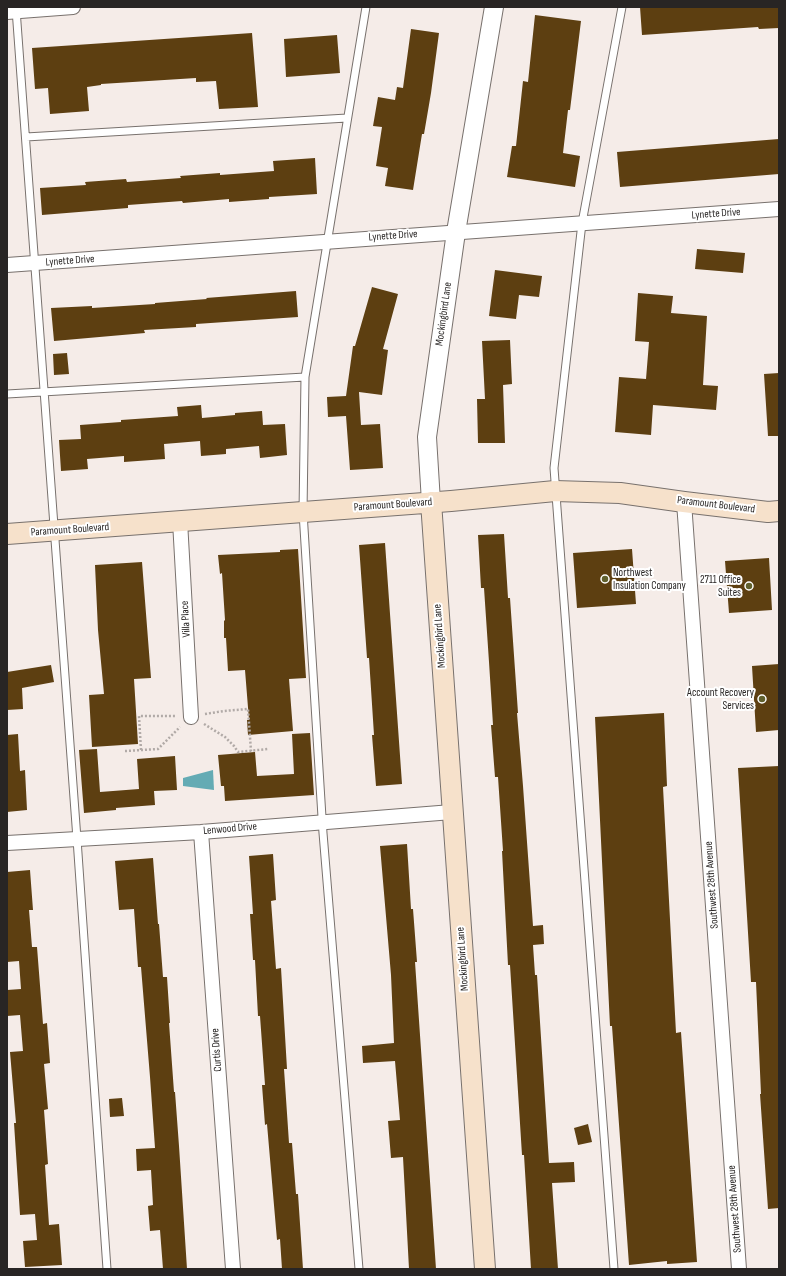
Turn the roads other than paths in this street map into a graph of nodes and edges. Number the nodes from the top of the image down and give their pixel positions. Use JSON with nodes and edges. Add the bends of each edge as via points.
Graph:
{"nodes":[{"id":1,"x":73,"y":7,"type":"edge"},
{"id":2,"x":366,"y":7,"type":"edge"},
{"id":3,"x":494,"y":7,"type":"edge"},
{"id":4,"x":622,"y":7,"type":"edge"},
{"id":5,"x":13,"y":10,"type":"edge"},
{"id":6,"x":347,"y":118,"type":"junction"},
{"id":7,"x":26,"y":137,"type":"junction"},
{"id":8,"x":779,"y":209,"type":"edge"},
{"id":9,"x":582,"y":223,"type":"junction"},
{"id":10,"x":456,"y":232,"type":"junction"},
{"id":11,"x":327,"y":241,"type":"junction"},
{"id":12,"x":36,"y":263,"type":"junction"},
{"id":13,"x":7,"y":265,"type":"edge"},
{"id":14,"x":305,"y":377,"type":"junction"},
{"id":15,"x":44,"y":391,"type":"junction"},
{"id":16,"x":7,"y":394,"type":"edge"},
{"id":17,"x":555,"y":491,"type":"junction"},
{"id":18,"x":431,"y":502,"type":"junction"},
{"id":19,"x":684,"y":502,"type":"junction"},
{"id":20,"x":779,"y":511,"type":"edge"},
{"id":21,"x":303,"y":512,"type":"junction"},
{"id":22,"x":180,"y":521,"type":"junction"},
{"id":23,"x":54,"y":531,"type":"junction"},
{"id":24,"x":7,"y":534,"type":"edge"},
{"id":25,"x":192,"y":717,"type":"road end"},
{"id":26,"x":452,"y":812,"type":"junction"},
{"id":27,"x":322,"y":822,"type":"junction"},
{"id":28,"x":201,"y":832,"type":"junction"},
{"id":29,"x":77,"y":839,"type":"junction"},
{"id":30,"x":7,"y":843,"type":"edge"},
{"id":31,"x":107,"y":1269,"type":"edge"},
{"id":32,"x":233,"y":1269,"type":"edge"},
{"id":33,"x":359,"y":1269,"type":"edge"},
{"id":34,"x":485,"y":1269,"type":"edge"},
{"id":35,"x":614,"y":1269,"type":"edge"},
{"id":36,"x":739,"y":1269,"type":"edge"}],
"edges":[{"from":1,"to":5,"type":"street"},
{"from":2,"to":6,"type":"lane"},
{"from":3,"to":10,"type":"street","name":"Mockingbird Lane"},
{"from":4,"to":9,"type":"lane"},
{"from":5,"to":7,"type":"lane"},
{"from":6,"to":7,"type":"lane"},
{"from":6,"to":11,"type":"lane"},
{"from":7,"to":12,"type":"lane"},
{"from":8,"to":9,"type":"street","name":"Lynette Drive"},
{"from":9,"to":10,"type":"street","name":"Lynette Drive"},
{"from":9,"to":17,"type":"lane","via":[[554,468]]},
{"from":10,"to":11,"type":"street","name":"Lynette Drive"},
{"from":10,"to":18,"type":"street","name":"Mockingbird Lane","via":[[427,437]]},
{"from":11,"to":12,"type":"street","name":"Lynette Drive"},
{"from":11,"to":14,"type":"lane"},
{"from":12,"to":13,"type":"street","name":"Lynette Drive"},
{"from":12,"to":15,"type":"lane"},
{"from":14,"to":15,"type":"lane"},
{"from":14,"to":21,"type":"lane"},
{"from":15,"to":16,"type":"lane"},
{"from":15,"to":23,"type":"lane"},
{"from":17,"to":18,"type":"main road","name":"Paramount Boulevard"},
{"from":17,"to":19,"type":"main road","name":"Paramount Boulevard","via":[[620,492]]},
{"from":17,"to":35,"type":"lane"},
{"from":18,"to":21,"type":"main road","name":"Paramount Boulevard"},
{"from":18,"to":26,"type":"main road","name":"Mockingbird Lane"},
{"from":19,"to":20,"type":"main road","name":"Paramount Boulevard","via":[[768,512]]},
{"from":19,"to":36,"type":"street","name":"Southwest 28th Avenue"},
{"from":21,"to":22,"type":"main road","name":"Paramount Boulevard"},
{"from":21,"to":27,"type":"lane"},
{"from":22,"to":23,"type":"main road","name":"Paramount Boulevard"},
{"from":22,"to":25,"type":"street","name":"Villa Place"},
{"from":23,"to":24,"type":"main road","name":"Paramount Boulevard"},
{"from":23,"to":29,"type":"lane"},
{"from":26,"to":27,"type":"street","name":"Lenwood Drive"},
{"from":26,"to":34,"type":"main road","name":"Mockingbird Lane"},
{"from":27,"to":28,"type":"street","name":"Lenwood Drive"},
{"from":27,"to":33,"type":"lane"},
{"from":28,"to":29,"type":"street","name":"Lenwood Drive"},
{"from":28,"to":32,"type":"street","name":"Curtis Drive"},
{"from":29,"to":30,"type":"street","name":"Lenwood Drive"},
{"from":29,"to":31,"type":"lane"}]}
